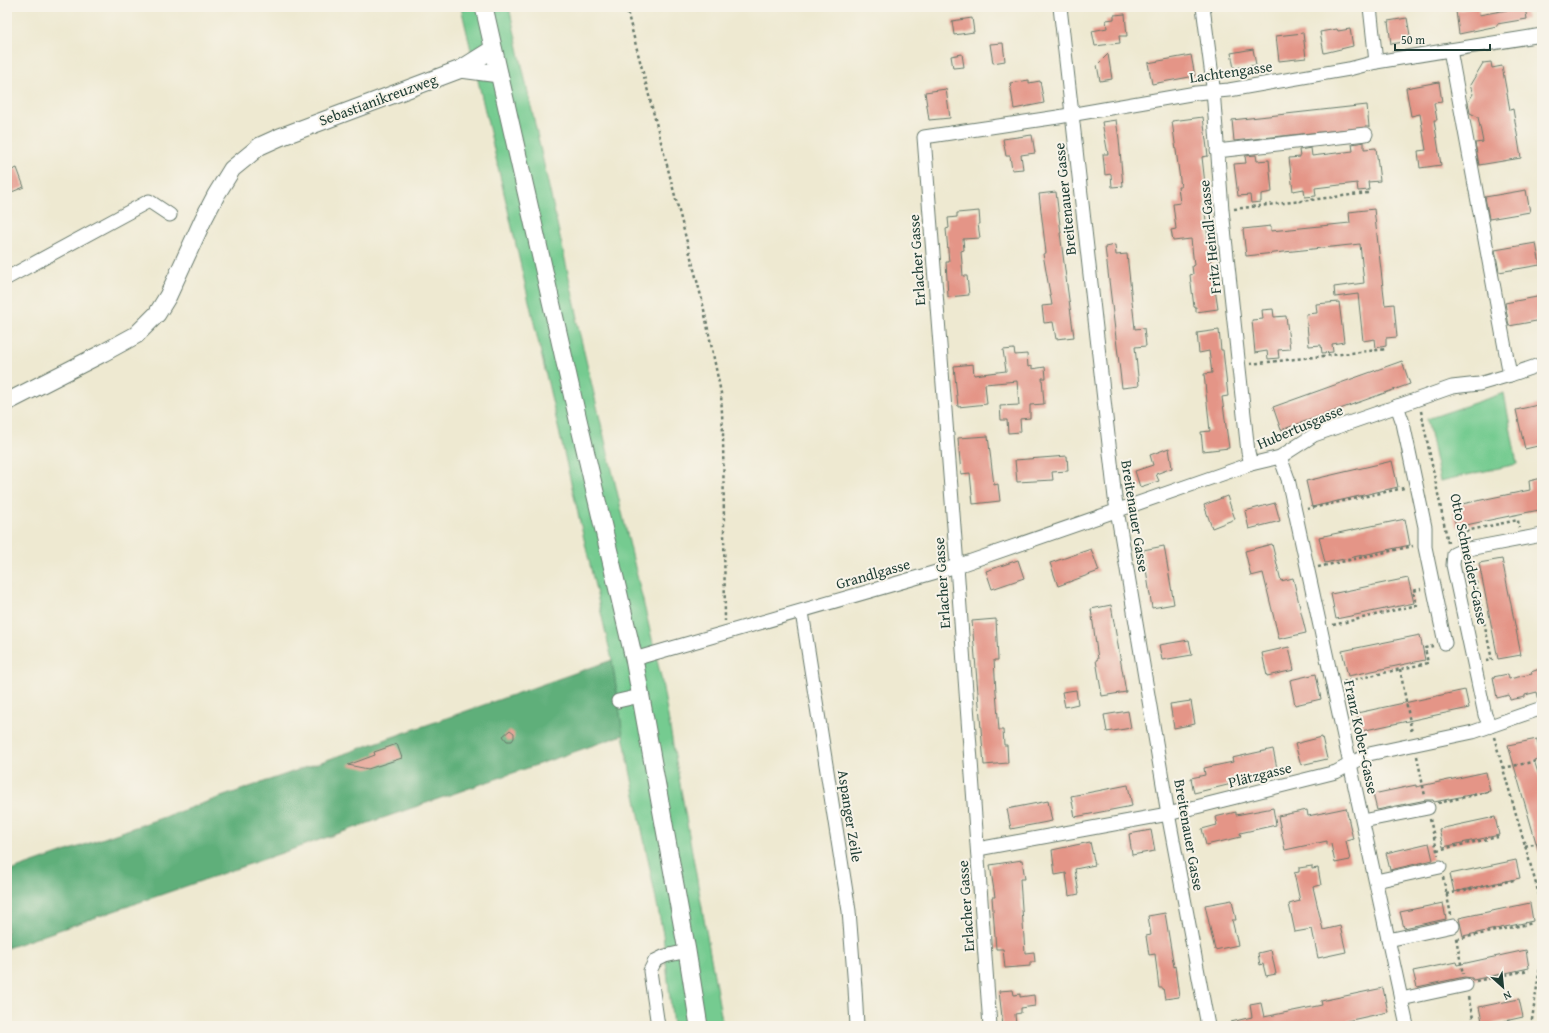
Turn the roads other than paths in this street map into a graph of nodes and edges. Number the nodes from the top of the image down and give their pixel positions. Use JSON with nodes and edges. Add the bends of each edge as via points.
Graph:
{"nodes":[{"id":1,"x":484,"y":7,"type":"edge"},
{"id":2,"x":1060,"y":7,"type":"edge"},
{"id":3,"x":1203,"y":7,"type":"edge"},
{"id":4,"x":1370,"y":7,"type":"edge"},
{"id":5,"x":1542,"y":35,"type":"edge"},
{"id":6,"x":493,"y":49,"type":"junction"},
{"id":7,"x":1450,"y":50,"type":"junction"},
{"id":8,"x":1376,"y":62,"type":"junction"},
{"id":9,"x":461,"y":69,"type":"junction"},
{"id":10,"x":499,"y":74,"type":"junction"},
{"id":11,"x":1212,"y":92,"type":"junction"},
{"id":12,"x":1072,"y":114,"type":"junction"},
{"id":13,"x":1366,"y":134,"type":"dead end"},
{"id":14,"x":924,"y":137,"type":"joint"},
{"id":15,"x":1217,"y":151,"type":"junction"},
{"id":16,"x":170,"y":215,"type":"dead end"},
{"id":17,"x":7,"y":278,"type":"edge"},
{"id":18,"x":1542,"y":364,"type":"edge"},
{"id":19,"x":1510,"y":375,"type":"junction"},
{"id":20,"x":7,"y":402,"type":"edge"},
{"id":21,"x":1397,"y":406,"type":"junction"},
{"id":22,"x":1280,"y":457,"type":"junction"},
{"id":23,"x":1251,"y":464,"type":"junction"},
{"id":24,"x":1117,"y":511,"type":"junction"},
{"id":25,"x":1542,"y":535,"type":"edge"},
{"id":26,"x":957,"y":566,"type":"junction"},
{"id":27,"x":802,"y":612,"type":"junction"},
{"id":28,"x":1445,"y":643,"type":"road end"},
{"id":29,"x":634,"y":659,"type":"junction"},
{"id":30,"x":640,"y":696,"type":"junction"},
{"id":31,"x":618,"y":701,"type":"dead end"},
{"id":32,"x":1542,"y":708,"type":"edge"},
{"id":33,"x":1490,"y":726,"type":"junction"},
{"id":34,"x":1351,"y":764,"type":"junction"},
{"id":35,"x":1427,"y":807,"type":"road end"},
{"id":36,"x":1168,"y":814,"type":"junction"},
{"id":37,"x":1363,"y":821,"type":"junction"},
{"id":38,"x":978,"y":849,"type":"junction"},
{"id":39,"x":1440,"y":867,"type":"road end"},
{"id":40,"x":1376,"y":881,"type":"junction"},
{"id":41,"x":1455,"y":933,"type":"road end"},
{"id":42,"x":1388,"y":940,"type":"junction"},
{"id":43,"x":687,"y":951,"type":"junction"},
{"id":44,"x":1466,"y":984,"type":"road end"},
{"id":45,"x":1401,"y":999,"type":"junction"},
{"id":46,"x":1403,"y":1025,"type":"edge"},
{"id":47,"x":658,"y":1026,"type":"edge"},
{"id":48,"x":699,"y":1026,"type":"edge"},
{"id":49,"x":857,"y":1026,"type":"edge"},
{"id":50,"x":990,"y":1026,"type":"edge"},
{"id":51,"x":1208,"y":1026,"type":"edge"}],
"edges":[{"from":1,"to":6,"type":"main road"},
{"from":2,"to":12,"type":"street","name":"Breitenauer Gasse"},
{"from":3,"to":11,"type":"street","name":"Fritz Heindl-Gasse"},
{"from":4,"to":8,"type":"street"},
{"from":5,"to":7,"type":"street","name":"Lachtengasse"},
{"from":6,"to":9,"type":"main road"},
{"from":6,"to":10,"type":"main road"},
{"from":7,"to":8,"type":"street","name":"Lachtengasse"},
{"from":7,"to":19,"type":"street"},
{"from":8,"to":11,"type":"street","name":"Lachtengasse","via":[[1349,69]]},
{"from":9,"to":10,"type":"main road","name":"Sebastianikreuzweg"},
{"from":9,"to":20,"type":"main road","name":"Sebastianikreuzweg","via":[[260,146],[232,170],[216,195],[157,314],[136,335]]},
{"from":10,"to":29,"type":"main road"},
{"from":11,"to":12,"type":"street","name":"Lachtengasse"},
{"from":11,"to":15,"type":"street","name":"Fritz Heindl-Gasse"},
{"from":12,"to":14,"type":"street","name":"Lachtengasse"},
{"from":12,"to":24,"type":"street","name":"Breitenauer Gasse"},
{"from":13,"to":15,"type":"street"},
{"from":14,"to":26,"type":"street","name":"Erlacher Gasse"},
{"from":15,"to":23,"type":"street","name":"Fritz Heindl-Gasse"},
{"from":16,"to":17,"type":"street","via":[[149,201]]},
{"from":18,"to":19,"type":"street","name":"Hubertusgasse"},
{"from":19,"to":21,"type":"street","name":"Hubertusgasse","via":[[1479,384],[1452,387]]},
{"from":21,"to":22,"type":"street","name":"Hubertusgasse","via":[[1314,435]]},
{"from":21,"to":28,"type":"street","via":[[1403,423],[1425,527],[1425,543]]},
{"from":22,"to":23,"type":"street","name":"Hubertusgasse"},
{"from":22,"to":34,"type":"street","name":"Franz Kober-Gasse","via":[[1296,512]]},
{"from":23,"to":24,"type":"street","name":"Hubertusgasse"},
{"from":24,"to":26,"type":"street","name":"Grandlgasse"},
{"from":24,"to":36,"type":"street","name":"Breitenauer Gasse"},
{"from":25,"to":33,"type":"street","name":"Otto Schneider-Gasse","via":[[1464,550],[1458,553],[1453,565],[1485,715]]},
{"from":26,"to":27,"type":"street","name":"Grandlgasse"},
{"from":26,"to":38,"type":"street","name":"Erlacher Gasse"},
{"from":27,"to":29,"type":"street","name":"Grandlgasse"},
{"from":27,"to":49,"type":"street","name":"Aspanger Zeile","via":[[849,911]]},
{"from":29,"to":30,"type":"main road"},
{"from":30,"to":31,"type":"street"},
{"from":30,"to":43,"type":"main road"},
{"from":32,"to":33,"type":"street","name":"Plätzgasse"},
{"from":33,"to":34,"type":"street","name":"Plätzgasse","via":[[1473,732],[1369,754]]},
{"from":34,"to":36,"type":"street","name":"Plätzgasse","via":[[1336,772]]},
{"from":34,"to":37,"type":"street","name":"Franz Kober-Gasse"},
{"from":35,"to":37,"type":"street"},
{"from":36,"to":38,"type":"street","name":"Plätzgasse"},
{"from":36,"to":51,"type":"street","name":"Breitenauer Gasse"},
{"from":37,"to":40,"type":"street","name":"Franz Kober-Gasse"},
{"from":38,"to":50,"type":"street","name":"Erlacher Gasse"},
{"from":39,"to":40,"type":"street"},
{"from":40,"to":42,"type":"street","name":"Franz Kober-Gasse"},
{"from":41,"to":42,"type":"street"},
{"from":42,"to":45,"type":"street","name":"Franz Kober-Gasse"},
{"from":43,"to":47,"type":"street","via":[[655,961],[650,971]]},
{"from":43,"to":48,"type":"main road"},
{"from":44,"to":45,"type":"street"},
{"from":45,"to":46,"type":"street","name":"Franz Kober-Gasse"}]}
